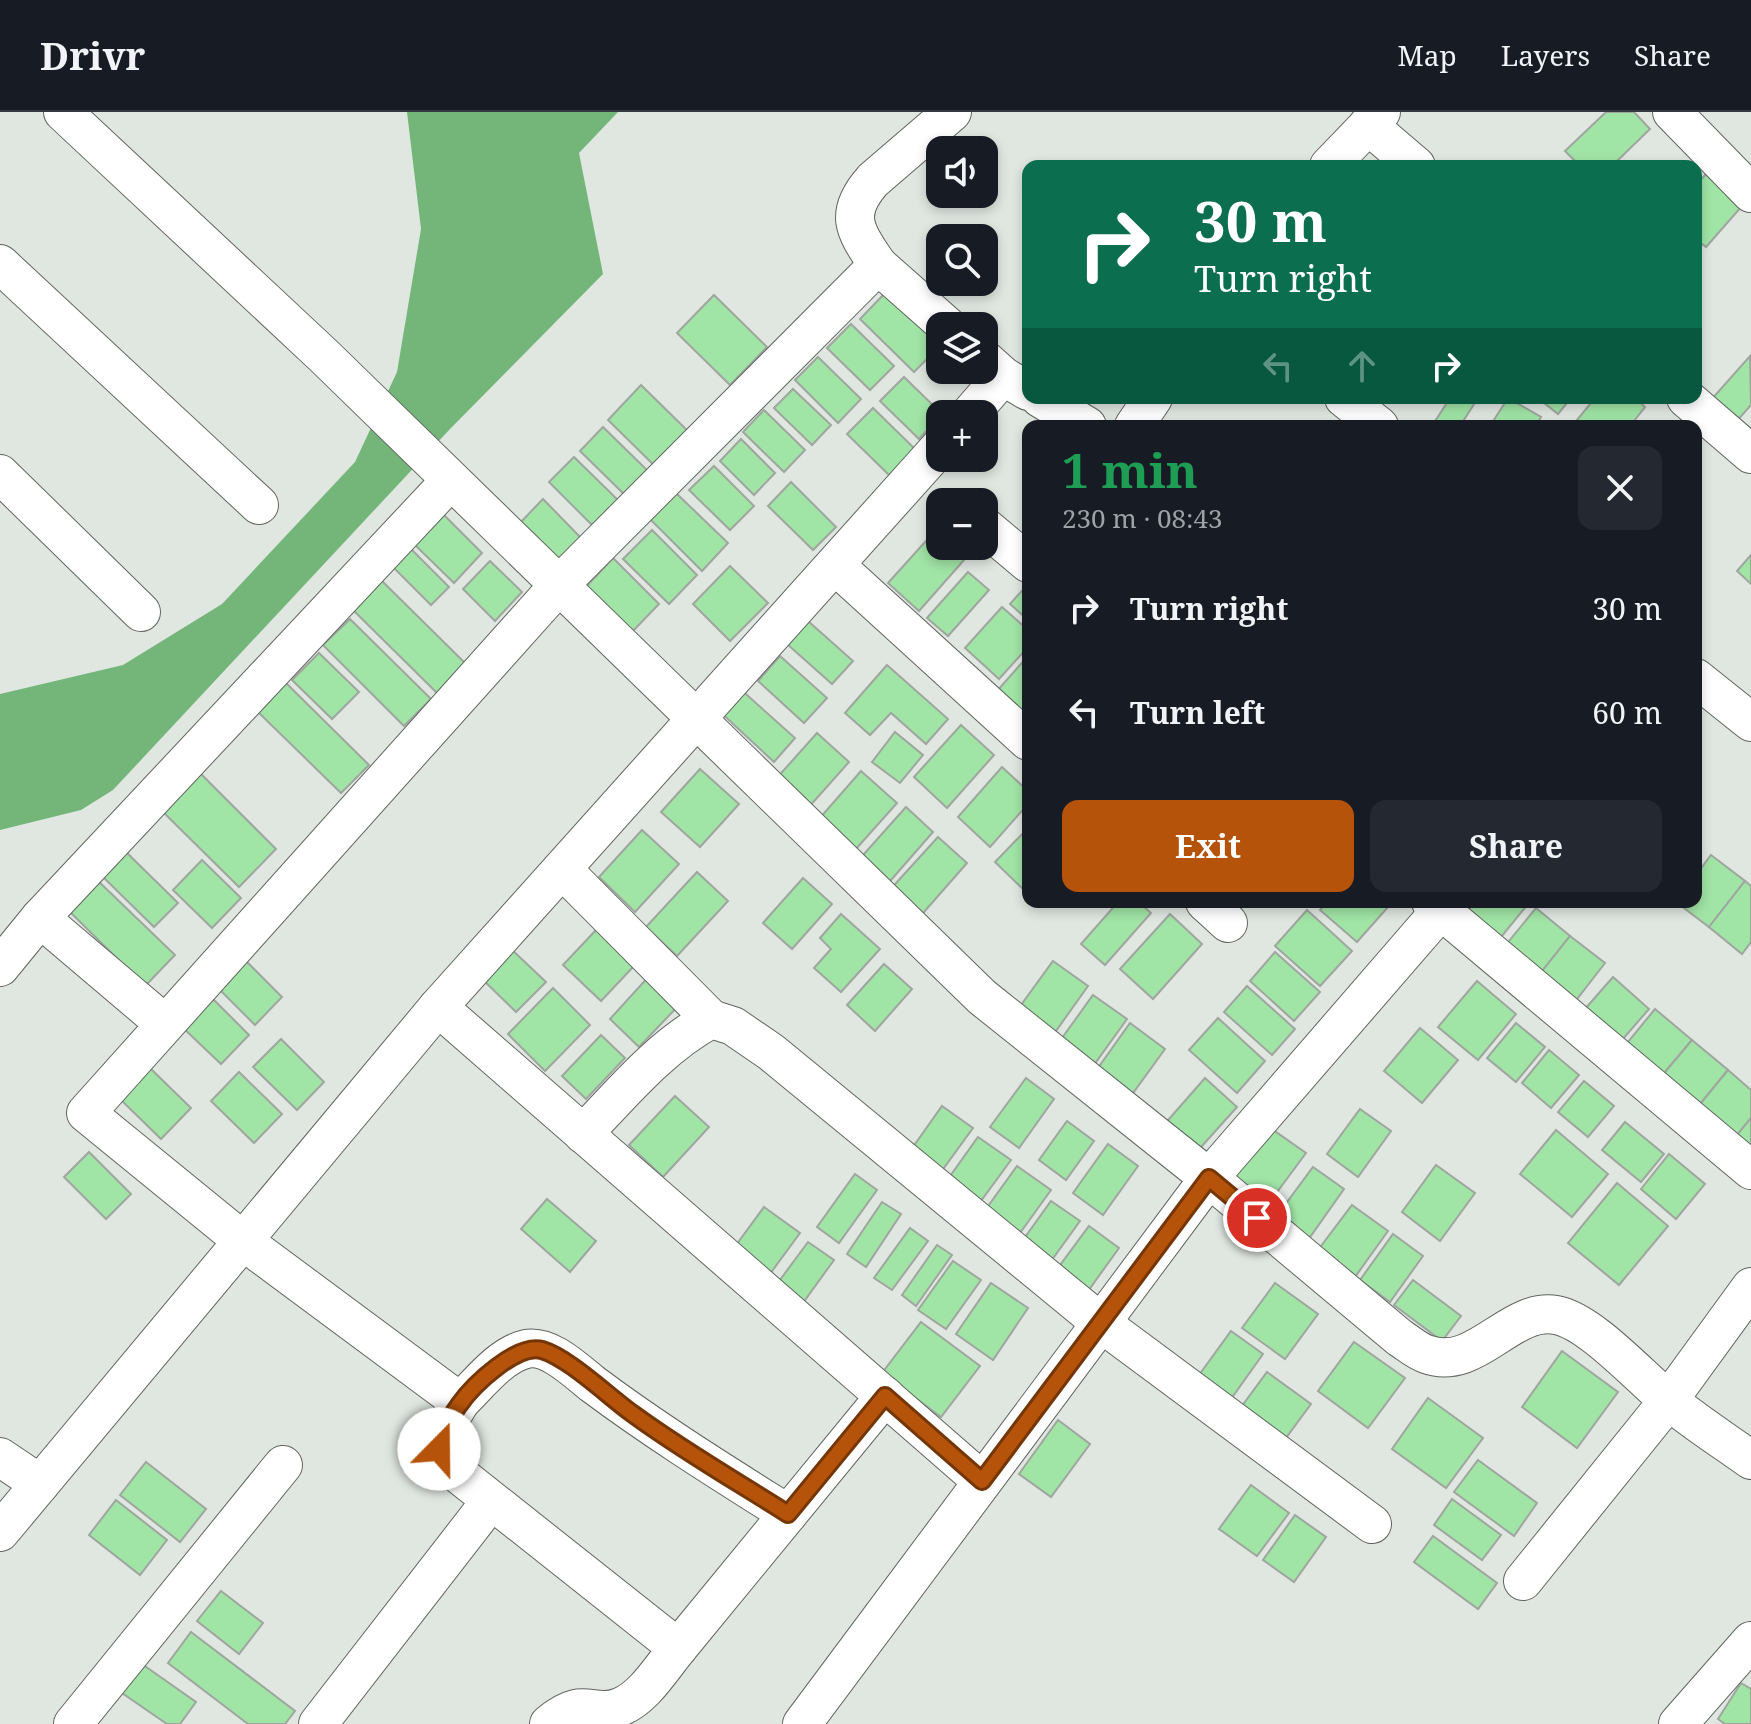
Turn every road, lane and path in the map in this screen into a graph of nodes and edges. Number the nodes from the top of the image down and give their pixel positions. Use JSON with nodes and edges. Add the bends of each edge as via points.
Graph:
{"nodes":[{"id":1,"x":63,"y":112,"type":"edge"},
{"id":2,"x":952,"y":112,"type":"edge"},
{"id":3,"x":1672,"y":112,"type":"edge"},
{"id":4,"x":1375,"y":118,"type":"edge"},
{"id":5,"x":1335,"y":160,"type":"edge"},
{"id":6,"x":1411,"y":160,"type":"edge"},
{"id":7,"x":1751,"y":193,"type":"edge"},
{"id":8,"x":0,"y":264,"type":"edge"},
{"id":9,"x":878,"y":265,"type":"junction"},
{"id":10,"x":931,"y":312,"type":"edge"},
{"id":11,"x":1005,"y":375,"type":"edge"},
{"id":12,"x":983,"y":400,"type":"edge"},
{"id":13,"x":1050,"y":404,"type":"edge"},
{"id":14,"x":1352,"y":404,"type":"edge"},
{"id":15,"x":1693,"y":404,"type":"edge"},
{"id":16,"x":1077,"y":420,"type":"edge"},
{"id":17,"x":1372,"y":420,"type":"edge"},
{"id":18,"x":1751,"y":454,"type":"edge"},
{"id":19,"x":926,"y":463,"type":"edge"},
{"id":20,"x":0,"y":474,"type":"edge"},
{"id":21,"x":451,"y":480,"type":"junction"},
{"id":22,"x":259,"y":505,"type":"dead end"},
{"id":23,"x":998,"y":538,"type":"edge"},
{"id":24,"x":1022,"y":558,"type":"edge"},
{"id":25,"x":835,"y":565,"type":"junction"},
{"id":26,"x":559,"y":585,"type":"junction"},
{"id":27,"x":141,"y":612,"type":"dead end"},
{"id":28,"x":1702,"y":683,"type":"edge"},
{"id":29,"x":697,"y":719,"type":"junction"},
{"id":30,"x":1751,"y":722,"type":"edge"},
{"id":31,"x":1022,"y":736,"type":"edge"},
{"id":32,"x":562,"y":869,"type":"junction"},
{"id":33,"x":1434,"y":908,"type":"edge"},
{"id":34,"x":1438,"y":908,"type":"edge"},
{"id":35,"x":40,"y":918,"type":"junction"},
{"id":36,"x":0,"y":967,"type":"edge"},
{"id":37,"x":438,"y":1007,"type":"junction"},
{"id":38,"x":711,"y":1019,"type":"junction"},
{"id":39,"x":165,"y":1024,"type":"junction"},
{"id":40,"x":583,"y":1134,"type":"junction"},
{"id":41,"x":1751,"y":1170,"type":"edge"},
{"id":42,"x":1209,"y":1178,"type":"junction"},
{"id":43,"x":243,"y":1241,"type":"junction"},
{"id":44,"x":1751,"y":1287,"type":"edge"},
{"id":45,"x":1101,"y":1323,"type":"junction"},
{"id":46,"x":885,"y":1396,"type":"junction"},
{"id":47,"x":1668,"y":1401,"type":"junction"},
{"id":48,"x":460,"y":1402,"type":"junction"},
{"id":49,"x":0,"y":1457,"type":"edge"},
{"id":50,"x":1751,"y":1460,"type":"edge"},
{"id":51,"x":283,"y":1465,"type":"dead end"},
{"id":52,"x":982,"y":1481,"type":"junction"},
{"id":53,"x":40,"y":1484,"type":"junction"},
{"id":54,"x":490,"y":1502,"type":"junction"},
{"id":55,"x":788,"y":1514,"type":"junction"},
{"id":56,"x":1372,"y":1524,"type":"dead end"},
{"id":57,"x":0,"y":1532,"type":"edge"},
{"id":58,"x":1523,"y":1581,"type":"dead end"},
{"id":59,"x":1751,"y":1641,"type":"edge"},
{"id":60,"x":678,"y":1648,"type":"junction"},
{"id":61,"x":73,"y":1724,"type":"edge"},
{"id":62,"x":318,"y":1724,"type":"edge"},
{"id":63,"x":549,"y":1724,"type":"edge"},
{"id":64,"x":802,"y":1724,"type":"edge"},
{"id":65,"x":1678,"y":1724,"type":"edge"}],
"edges":[{"from":1,"to":21,"type":"street"},
{"from":2,"to":9,"type":"street","via":[[862,192],[856,206],[857,233]]},
{"from":3,"to":7,"type":"street"},
{"from":4,"to":5,"type":"street"},
{"from":4,"to":6,"type":"street"},
{"from":8,"to":22,"type":"street"},
{"from":9,"to":10,"type":"street"},
{"from":9,"to":26,"type":"street"},
{"from":11,"to":12,"type":"street"},
{"from":13,"to":16,"type":"street"},
{"from":14,"to":17,"type":"street"},
{"from":15,"to":18,"type":"street"},
{"from":19,"to":25,"type":"street"},
{"from":20,"to":27,"type":"street"},
{"from":21,"to":26,"type":"street"},
{"from":21,"to":35,"type":"street"},
{"from":23,"to":24,"type":"street"},
{"from":25,"to":29,"type":"street"},
{"from":25,"to":31,"type":"street"},
{"from":26,"to":29,"type":"street"},
{"from":26,"to":39,"type":"street"},
{"from":28,"to":30,"type":"street"},
{"from":29,"to":32,"type":"street"},
{"from":29,"to":42,"type":"street","via":[[982,997]]},
{"from":32,"to":37,"type":"street"},
{"from":32,"to":38,"type":"street"},
{"from":33,"to":42,"type":"street"},
{"from":34,"to":41,"type":"street"},
{"from":35,"to":36,"type":"street"},
{"from":35,"to":39,"type":"street"},
{"from":37,"to":40,"type":"street"},
{"from":37,"to":43,"type":"street"},
{"from":38,"to":40,"type":"street","via":[[652,1061]]},
{"from":38,"to":45,"type":"street","via":[[733,1026],[771,1052]]},
{"from":39,"to":43,"type":"street","via":[[86,1113]]},
{"from":40,"to":46,"type":"street"},
{"from":42,"to":45,"type":"street"},
{"from":42,"to":47,"type":"street","via":[[1424,1354],[1447,1359],[1529,1317],[1552,1314],[1589,1331]]},
{"from":43,"to":48,"type":"street"},
{"from":43,"to":53,"type":"street"},
{"from":44,"to":47,"type":"street"},
{"from":45,"to":52,"type":"street"},
{"from":45,"to":56,"type":"street"},
{"from":46,"to":52,"type":"street"},
{"from":46,"to":55,"type":"street"},
{"from":47,"to":50,"type":"street"},
{"from":47,"to":58,"type":"street"},
{"from":48,"to":54,"type":"street","via":[[439,1449],[442,1458]]},
{"from":48,"to":55,"type":"street","via":[[509,1356],[542,1350]]},
{"from":49,"to":53,"type":"street"},
{"from":51,"to":61,"type":"street"},
{"from":52,"to":64,"type":"street"},
{"from":53,"to":57,"type":"street"},
{"from":54,"to":60,"type":"street"},
{"from":54,"to":62,"type":"street"},
{"from":55,"to":60,"type":"street"},
{"from":59,"to":65,"type":"street"},
{"from":60,"to":63,"type":"street","via":[[640,1693],[620,1707],[579,1706]]}]}
